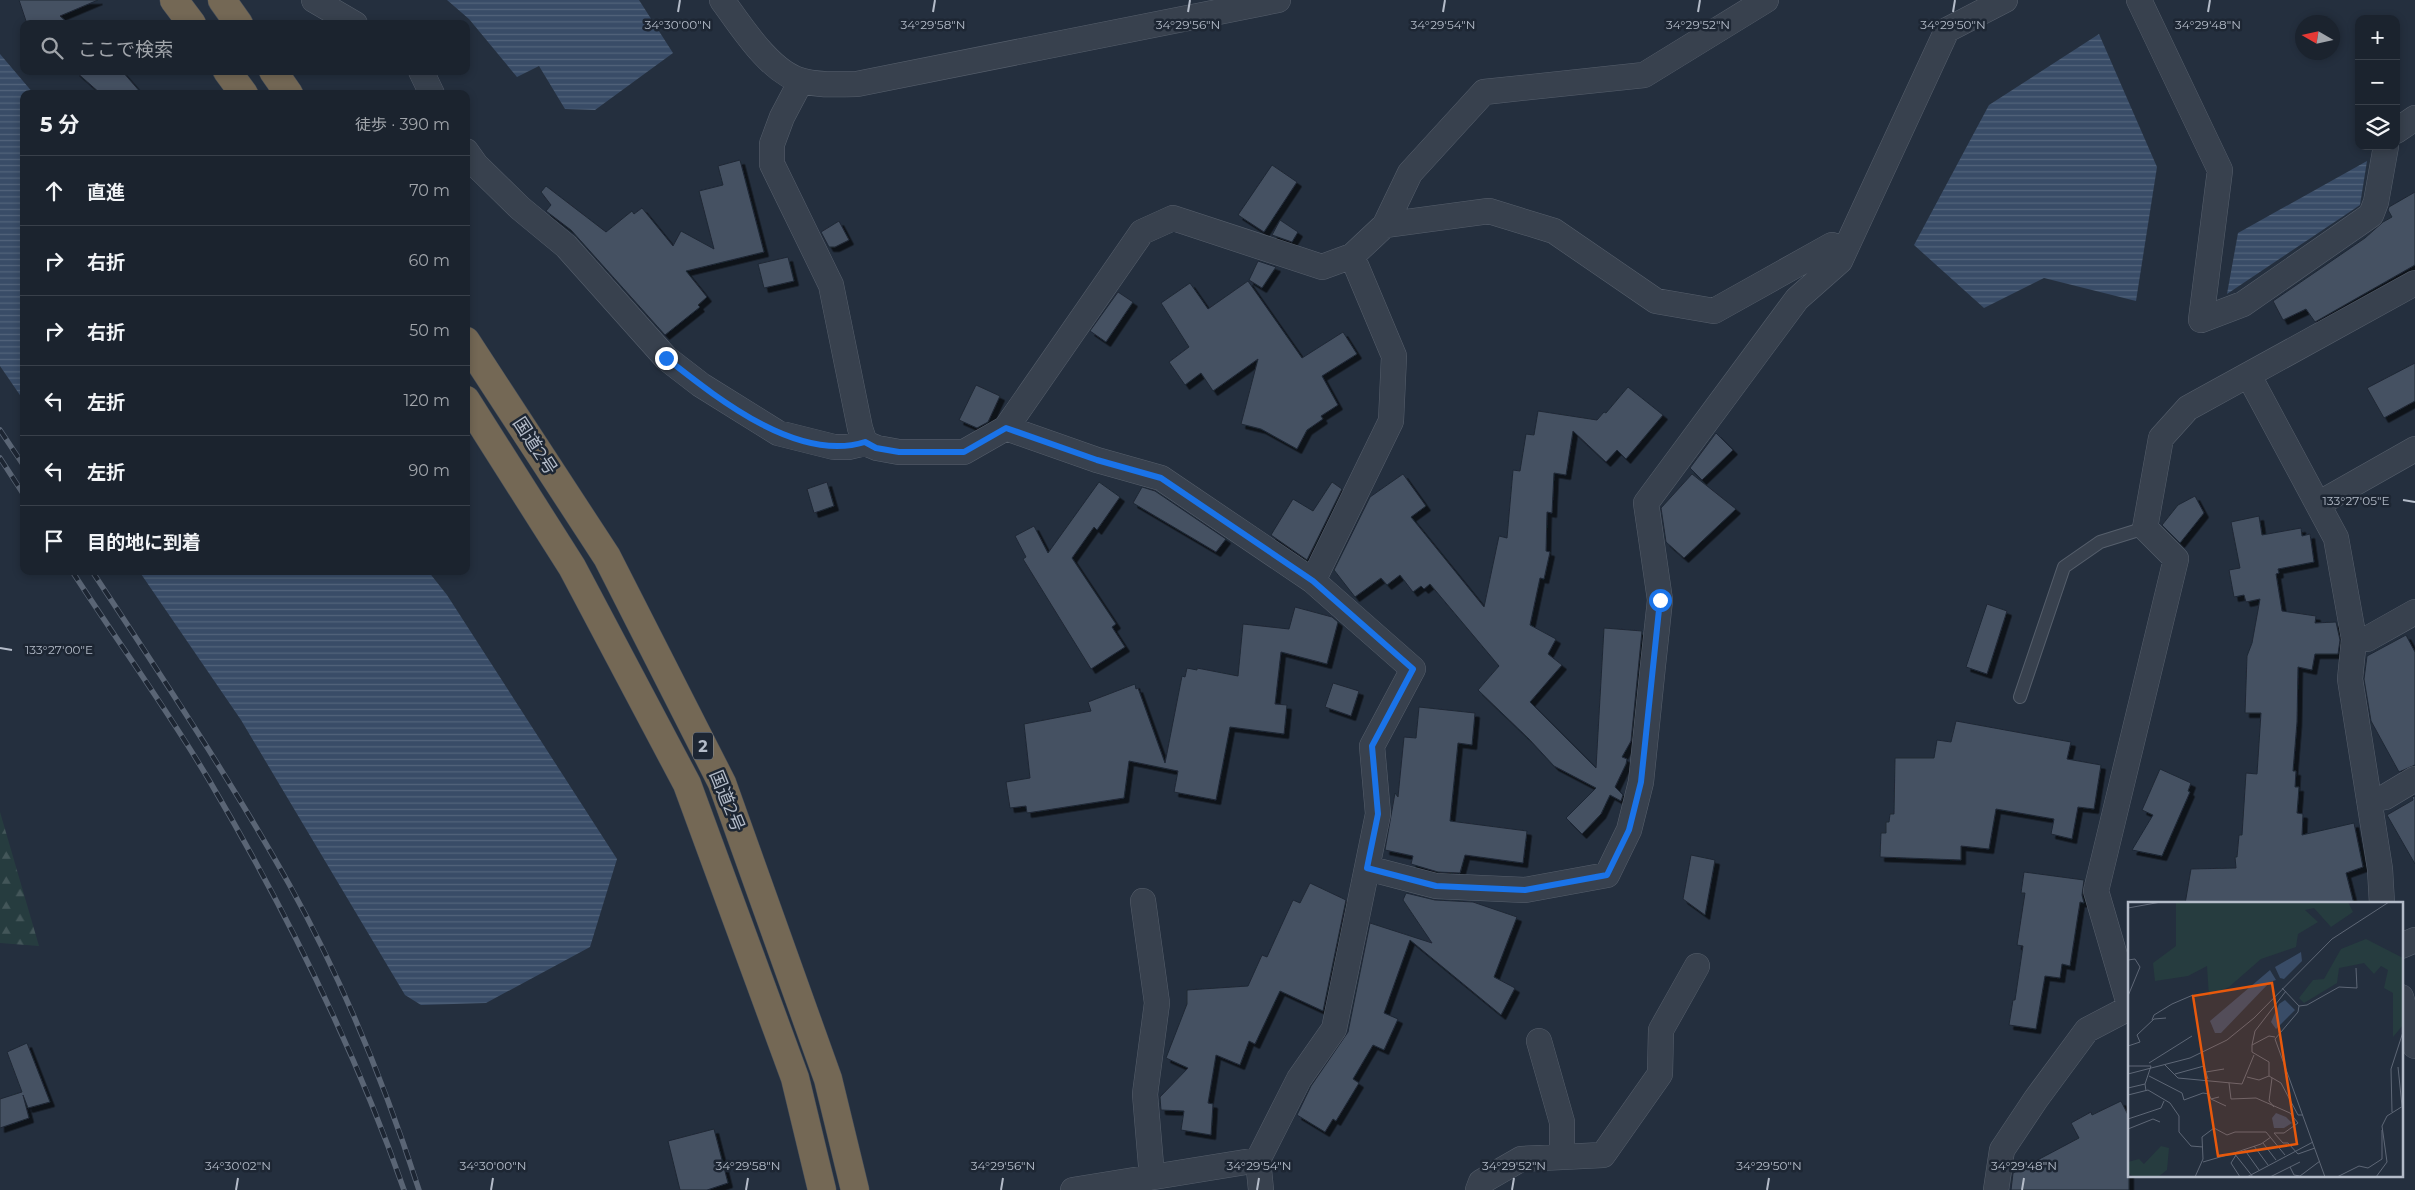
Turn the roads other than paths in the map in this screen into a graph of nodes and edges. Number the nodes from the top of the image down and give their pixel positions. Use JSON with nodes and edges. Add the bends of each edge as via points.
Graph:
{"nodes":[{"id":1,"x":174,"y":0,"type":"edge"},
{"id":2,"x":222,"y":0,"type":"edge"},
{"id":3,"x":314,"y":0,"type":"edge"},
{"id":4,"x":722,"y":0,"type":"edge"},
{"id":5,"x":1278,"y":0,"type":"edge"},
{"id":6,"x":1766,"y":0,"type":"edge"},
{"id":7,"x":2004,"y":0,"type":"edge"},
{"id":8,"x":2139,"y":0,"type":"edge"},
{"id":9,"x":189,"y":20,"type":"edge"},
{"id":10,"x":237,"y":20,"type":"edge"},
{"id":11,"x":348,"y":20,"type":"edge"},
{"id":12,"x":230,"y":75,"type":"edge"},
{"id":13,"x":276,"y":75,"type":"edge"},
{"id":14,"x":423,"y":75,"type":"edge"},
{"id":15,"x":801,"y":81,"type":"junction"},
{"id":16,"x":241,"y":90,"type":"edge"},
{"id":17,"x":287,"y":90,"type":"edge"},
{"id":18,"x":430,"y":90,"type":"edge"},
{"id":19,"x":2415,"y":118,"type":"edge"},
{"id":20,"x":2400,"y":128,"type":"edge"},
{"id":21,"x":2385,"y":150,"type":"edge"},
{"id":22,"x":470,"y":157,"type":"edge"},
{"id":23,"x":1385,"y":225,"type":"junction"},
{"id":24,"x":1844,"y":250,"type":"junction"},
{"id":25,"x":1352,"y":256,"type":"junction"},
{"id":26,"x":2415,"y":283,"type":"edge"},
{"id":27,"x":470,"y":347,"type":"edge"},
{"id":28,"x":2249,"y":376,"type":"junction"},
{"id":29,"x":470,"y":406,"type":"edge"},
{"id":30,"x":1006,"y":428,"type":"junction"},
{"id":31,"x":865,"y":442,"type":"junction"},
{"id":32,"x":2415,"y":449,"type":"edge"},
{"id":33,"x":2318,"y":504,"type":"junction"},
{"id":34,"x":2145,"y":528,"type":"junction"},
{"id":35,"x":1313,"y":581,"type":"junction"},
{"id":36,"x":2415,"y":612,"type":"edge"},
{"id":37,"x":2354,"y":639,"type":"junction"},
{"id":38,"x":2020,"y":696,"type":"dead end"},
{"id":39,"x":2415,"y":779,"type":"edge"},
{"id":40,"x":2369,"y":800,"type":"junction"},
{"id":41,"x":1367,"y":868,"type":"junction"},
{"id":42,"x":1143,"y":901,"type":"dead end"},
{"id":43,"x":2382,"y":902,"type":"edge"},
{"id":44,"x":2415,"y":940,"type":"edge"},
{"id":45,"x":2402,"y":946,"type":"edge"},
{"id":46,"x":1697,"y":966,"type":"dead end"},
{"id":47,"x":2402,"y":1000,"type":"edge"},
{"id":48,"x":2128,"y":1003,"type":"edge"},
{"id":49,"x":2128,"y":1007,"type":"edge"},
{"id":50,"x":1539,"y":1041,"type":"dead end"},
{"id":51,"x":2415,"y":1046,"type":"edge"},
{"id":52,"x":1562,"y":1157,"type":"junction"},
{"id":53,"x":1258,"y":1160,"type":"junction"},
{"id":54,"x":1152,"y":1177,"type":"junction"},
{"id":55,"x":822,"y":1190,"type":"edge"},
{"id":56,"x":855,"y":1190,"type":"edge"},
{"id":57,"x":1073,"y":1190,"type":"edge"},
{"id":58,"x":1260,"y":1190,"type":"edge"},
{"id":59,"x":1478,"y":1190,"type":"edge"},
{"id":60,"x":1996,"y":1190,"type":"edge"}],
"edges":[{"from":1,"to":9,"type":"highway"},
{"from":2,"to":10,"type":"highway"},
{"from":3,"to":11,"type":"street"},
{"from":4,"to":15,"type":"street","via":[[780,71]]},
{"from":5,"to":15,"type":"street","via":[[857,84],[822,85]]},
{"from":6,"to":23,"type":"street","via":[[1644,75],[1484,92],[1410,173]]},
{"from":7,"to":24,"type":"street","via":[[1947,30]]},
{"from":8,"to":21,"type":"street","via":[[2220,170],[2201,320],[2243,304],[2371,215]]},
{"from":12,"to":16,"type":"highway"},
{"from":13,"to":17,"type":"highway"},
{"from":14,"to":18,"type":"street"},
{"from":15,"to":31,"type":"street","via":[[772,144],[772,164],[831,285]]},
{"from":19,"to":20,"type":"street"},
{"from":22,"to":31,"type":"street","via":[[520,208],[566,246],[666,358],[701,385],[778,433],[834,448],[848,448]]},
{"from":23,"to":24,"type":"street","via":[[1489,212],[1554,231],[1656,301],[1714,310],[1832,245]]},
{"from":23,"to":25,"type":"street"},
{"from":24,"to":41,"type":"street","via":[[1840,261],[1797,299],[1646,503],[1660,600],[1641,782],[1629,830],[1607,875],[1525,890],[1436,886]]},
{"from":25,"to":30,"type":"street","via":[[1322,267],[1173,218],[1142,232]]},
{"from":25,"to":35,"type":"street","via":[[1394,356],[1391,421]]},
{"from":26,"to":28,"type":"street"},
{"from":27,"to":56,"type":"highway","name":"国道2号","number":"2","via":[[607,557],[722,783],[828,1079]]},
{"from":28,"to":33,"type":"street"},
{"from":28,"to":34,"type":"street","via":[[2188,408],[2161,438]]},
{"from":29,"to":55,"type":"highway","name":"国道2号","number":"2","via":[[572,567],[687,784],[795,1078]]},
{"from":30,"to":31,"type":"street","via":[[964,452],[899,452],[876,448]]},
{"from":30,"to":35,"type":"street","via":[[1097,460],[1161,478]]},
{"from":32,"to":33,"type":"street"},
{"from":33,"to":37,"type":"street","via":[[2336,538]]},
{"from":34,"to":38,"type":"lane","via":[[2100,542],[2064,567]]},
{"from":34,"to":48,"type":"street","via":[[2176,559],[2096,892]]},
{"from":35,"to":41,"type":"street","via":[[1413,669],[1372,746],[1378,814]]},
{"from":36,"to":37,"type":"street","via":[[2368,639]]},
{"from":37,"to":40,"type":"street","via":[[2350,679]]},
{"from":39,"to":40,"type":"street","via":[[2385,796]]},
{"from":40,"to":43,"type":"street"},
{"from":41,"to":53,"type":"street","via":[[1334,1028],[1299,1079]]},
{"from":42,"to":54,"type":"street","via":[[1157,1003],[1145,1094]]},
{"from":44,"to":45,"type":"street"},
{"from":46,"to":52,"type":"street","via":[[1661,1030],[1660,1074],[1620,1131],[1603,1155]]},
{"from":47,"to":51,"type":"street"},
{"from":49,"to":60,"type":"street","via":[[2087,1030],[2036,1098],[2002,1150]]},
{"from":50,"to":52,"type":"street","via":[[1562,1122]]},
{"from":52,"to":59,"type":"street","via":[[1521,1159],[1481,1182]]},
{"from":53,"to":54,"type":"street"},
{"from":53,"to":58,"type":"street"},
{"from":54,"to":57,"type":"street"}]}
